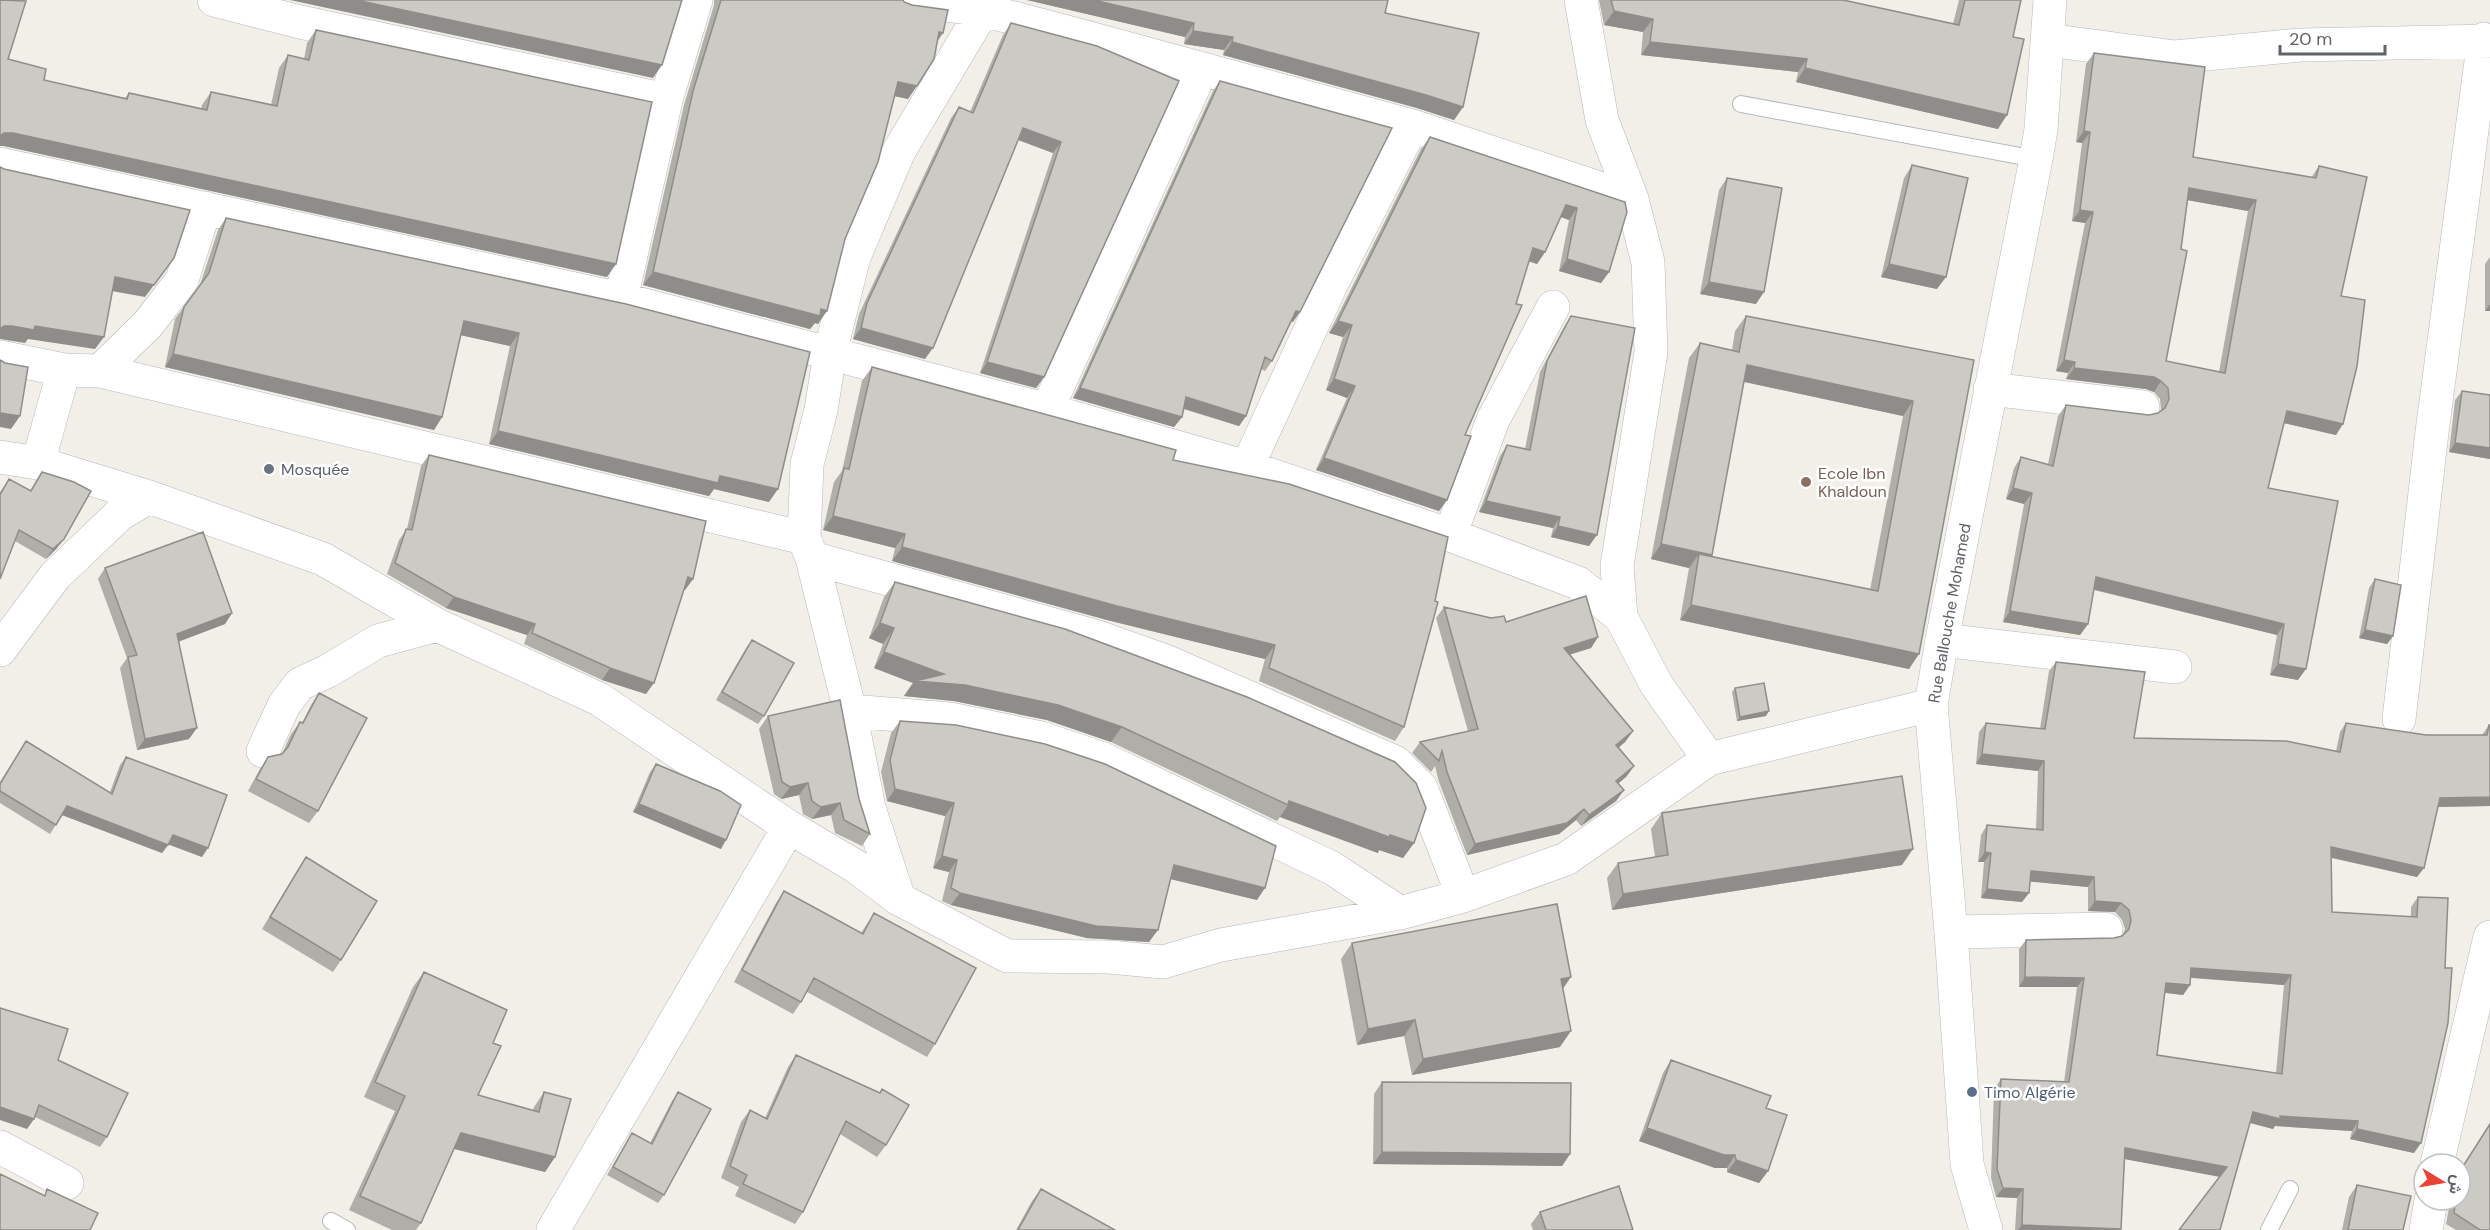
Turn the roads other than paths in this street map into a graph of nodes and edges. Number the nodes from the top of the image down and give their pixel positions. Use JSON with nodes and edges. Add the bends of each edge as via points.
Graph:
{"nodes":[{"id":1,"x":214,"y":0,"type":"edge"},
{"id":2,"x":696,"y":0,"type":"edge"},
{"id":3,"x":906,"y":0,"type":"edge"},
{"id":4,"x":1581,"y":0,"type":"edge"},
{"id":5,"x":2050,"y":0,"type":"edge"},
{"id":6,"x":983,"y":10,"type":"junction"},
{"id":7,"x":2048,"y":40,"type":"junction"},
{"id":8,"x":2487,"y":40,"type":"edge"},
{"id":9,"x":1202,"y":69,"type":"junction"},
{"id":10,"x":666,"y":100,"type":"junction"},
{"id":11,"x":1742,"y":104,"type":"dead end"},
{"id":12,"x":1412,"y":126,"type":"junction"},
{"id":13,"x":2036,"y":159,"type":"junction"},
{"id":14,"x":0,"y":164,"type":"edge"},
{"id":15,"x":1632,"y":199,"type":"junction"},
{"id":16,"x":205,"y":208,"type":"junction"},
{"id":17,"x":621,"y":299,"type":"junction"},
{"id":18,"x":1553,"y":307,"type":"dead end"},
{"id":19,"x":830,"y":353,"type":"junction"},
{"id":20,"x":0,"y":357,"type":"edge"},
{"id":21,"x":64,"y":369,"type":"junction"},
{"id":22,"x":100,"y":371,"type":"junction"},
{"id":23,"x":1990,"y":390,"type":"junction"},
{"id":24,"x":2143,"y":407,"type":"dead end"},
{"id":25,"x":1047,"y":410,"type":"junction"},
{"id":26,"x":0,"y":458,"type":"edge"},
{"id":27,"x":38,"y":463,"type":"junction"},
{"id":28,"x":1247,"y":467,"type":"junction"},
{"id":29,"x":149,"y":496,"type":"junction"},
{"id":30,"x":1450,"y":535,"type":"junction"},
{"id":31,"x":808,"y":548,"type":"junction"},
{"id":32,"x":1622,"y":617,"type":"junction"},
{"id":33,"x":436,"y":625,"type":"junction"},
{"id":34,"x":1942,"y":640,"type":"junction"},
{"id":35,"x":0,"y":650,"type":"edge"},
{"id":36,"x":2175,"y":667,"type":"dead end"},
{"id":37,"x":1931,"y":705,"type":"junction"},
{"id":38,"x":850,"y":711,"type":"junction"},
{"id":39,"x":2399,"y":719,"type":"dead end"},
{"id":40,"x":263,"y":751,"type":"dead end"},
{"id":41,"x":1709,"y":759,"type":"junction"},
{"id":42,"x":789,"y":826,"type":"junction"},
{"id":43,"x":1463,"y":896,"type":"junction"},
{"id":44,"x":899,"y":899,"type":"junction"},
{"id":45,"x":1401,"y":913,"type":"junction"},
{"id":46,"x":2106,"y":928,"type":"dead end"},
{"id":47,"x":1951,"y":932,"type":"junction"},
{"id":48,"x":2490,"y":937,"type":"edge"},
{"id":49,"x":0,"y":1147,"type":"edge"},
{"id":50,"x":2440,"y":1152,"type":"edge"},
{"id":51,"x":67,"y":1183,"type":"dead end"},
{"id":52,"x":2290,"y":1189,"type":"dead end"},
{"id":53,"x":2429,"y":1212,"type":"edge"},
{"id":54,"x":331,"y":1221,"type":"dead end"},
{"id":55,"x":347,"y":1230,"type":"edge"},
{"id":56,"x":553,"y":1230,"type":"edge"},
{"id":57,"x":1986,"y":1230,"type":"edge"},
{"id":58,"x":2269,"y":1230,"type":"edge"},
{"id":59,"x":2426,"y":1230,"type":"edge"}],
"edges":[{"from":1,"to":10,"type":"street"},
{"from":2,"to":10,"type":"street"},
{"from":3,"to":6,"type":"street"},
{"from":4,"to":15,"type":"street","via":[[1602,120]]},
{"from":5,"to":7,"type":"street","name":"Rue Ballouche Mohamed"},
{"from":6,"to":9,"type":"street"},
{"from":6,"to":19,"type":"street","via":[[899,151],[854,257]]},
{"from":7,"to":8,"type":"street","via":[[2175,57],[2300,45]]},
{"from":7,"to":13,"type":"street","name":"Rue Ballouche Mohamed"},
{"from":8,"to":39,"type":"street","via":[[2432,432]]},
{"from":9,"to":12,"type":"street"},
{"from":9,"to":25,"type":"street"},
{"from":10,"to":17,"type":"street"},
{"from":11,"to":13,"type":"lane"},
{"from":12,"to":15,"type":"street"},
{"from":12,"to":28,"type":"street","via":[[1330,287]]},
{"from":13,"to":23,"type":"street","name":"Rue Ballouche Mohamed"},
{"from":14,"to":16,"type":"street"},
{"from":15,"to":32,"type":"street","via":[[1648,262],[1651,352],[1617,566]]},
{"from":16,"to":17,"type":"street"},
{"from":16,"to":22,"type":"street","via":[[182,280],[148,324]]},
{"from":17,"to":19,"type":"street"},
{"from":18,"to":30,"type":"street","via":[[1493,420]]},
{"from":19,"to":25,"type":"street"},
{"from":19,"to":31,"type":"street","via":[[807,464]]},
{"from":20,"to":21,"type":"street"},
{"from":21,"to":22,"type":"street"},
{"from":21,"to":27,"type":"street"},
{"from":22,"to":31,"type":"street"},
{"from":23,"to":24,"type":"street"},
{"from":23,"to":34,"type":"street","name":"Rue Ballouche Mohamed"},
{"from":25,"to":28,"type":"street"},
{"from":26,"to":27,"type":"street"},
{"from":27,"to":29,"type":"street"},
{"from":28,"to":30,"type":"street"},
{"from":29,"to":33,"type":"street","via":[[323,558]]},
{"from":29,"to":35,"type":"street","via":[[120,514],[55,576]]},
{"from":30,"to":32,"type":"street","via":[[1578,583]]},
{"from":31,"to":38,"type":"street"},
{"from":31,"to":43,"type":"street","via":[[1168,662],[1395,762],[1421,788]]},
{"from":32,"to":41,"type":"street","via":[[1656,684]]},
{"from":33,"to":40,"type":"street","via":[[378,641],[300,684],[284,705]]},
{"from":33,"to":42,"type":"street","via":[[598,699]]},
{"from":34,"to":36,"type":"street"},
{"from":34,"to":37,"type":"street","name":"Rue Ballouche Mohamed"},
{"from":37,"to":41,"type":"street"},
{"from":37,"to":47,"type":"street","name":"Rue Ballouche Mohamed"},
{"from":38,"to":44,"type":"street","via":[[869,808]]},
{"from":38,"to":45,"type":"street","via":[[950,719],[1041,738],[1103,759],[1332,868]]},
{"from":41,"to":43,"type":"street","via":[[1566,859]]},
{"from":42,"to":44,"type":"street","via":[[855,866]]},
{"from":42,"to":56,"type":"street"},
{"from":43,"to":45,"type":"street"},
{"from":44,"to":45,"type":"street","via":[[1007,956],[1163,962],[1221,945]]},
{"from":46,"to":47,"type":"street"},
{"from":47,"to":57,"type":"street","name":"Rue Ballouche Mohamed","via":[[1966,1164]]},
{"from":48,"to":50,"type":"street"},
{"from":49,"to":51,"type":"street"},
{"from":52,"to":58,"type":"lane"},
{"from":53,"to":59,"type":"street"},
{"from":54,"to":55,"type":"lane"}]}
